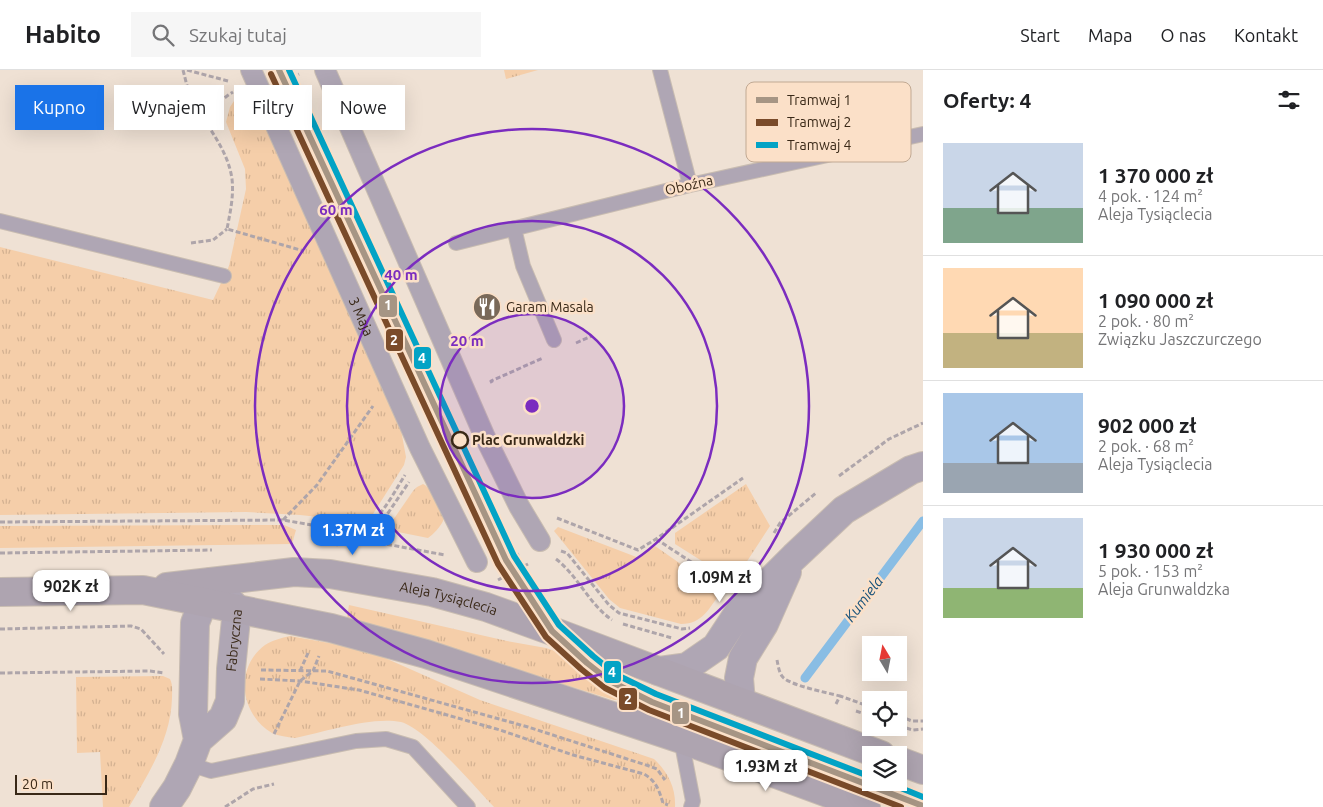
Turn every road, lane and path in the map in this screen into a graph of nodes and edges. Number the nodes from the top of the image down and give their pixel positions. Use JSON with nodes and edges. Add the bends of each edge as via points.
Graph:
{"nodes":[{"id":1,"x":183,"y":70,"type":"edge"},
{"id":2,"x":187,"y":70,"type":"edge"},
{"id":3,"x":251,"y":70,"type":"edge"},
{"id":4,"x":324,"y":70,"type":"edge"},
{"id":5,"x":660,"y":70,"type":"edge"},
{"id":6,"x":234,"y":83,"type":"dead end"},
{"id":7,"x":188,"y":85,"type":"edge"},
{"id":8,"x":211,"y":130,"type":"edge"},
{"id":9,"x":793,"y":162,"type":"edge"},
{"id":10,"x":690,"y":184,"type":"junction"},
{"id":11,"x":0,"y":221,"type":"edge"},
{"id":12,"x":514,"y":228,"type":"junction"},
{"id":13,"x":456,"y":242,"type":"dead end"},
{"id":14,"x":336,"y":260,"type":"junction"},
{"id":15,"x":409,"y":264,"type":"junction"},
{"id":16,"x":224,"y":276,"type":"dead end"},
{"id":17,"x":350,"y":292,"type":"junction"},
{"id":18,"x":592,"y":336,"type":"dead end"},
{"id":19,"x":554,"y":340,"type":"dead end"},
{"id":20,"x":575,"y":344,"type":"dead end"},
{"id":21,"x":550,"y":355,"type":"dead end"},
{"id":22,"x":387,"y":373,"type":"junction"},
{"id":23,"x":495,"y":389,"type":"dead end"},
{"id":24,"x":425,"y":457,"type":"junction"},
{"id":25,"x":923,"y":466,"type":"edge"},
{"id":26,"x":743,"y":478,"type":"dead end"},
{"id":27,"x":283,"y":520,"type":"junction"},
{"id":28,"x":0,"y":522,"type":"edge"},
{"id":29,"x":353,"y":538,"type":"junction"},
{"id":30,"x":656,"y":539,"type":"junction"},
{"id":31,"x":540,"y":542,"type":"junction"},
{"id":32,"x":794,"y":557,"type":"junction"},
{"id":33,"x":555,"y":559,"type":"dead end"},
{"id":34,"x":477,"y":562,"type":"junction"},
{"id":35,"x":533,"y":562,"type":"dead end"},
{"id":36,"x":527,"y":565,"type":"dead end"},
{"id":37,"x":344,"y":577,"type":"junction"},
{"id":38,"x":727,"y":585,"type":"dead end"},
{"id":39,"x":0,"y":592,"type":"edge"},
{"id":40,"x":207,"y":592,"type":"junction"},
{"id":41,"x":237,"y":610,"type":"junction"},
{"id":42,"x":632,"y":626,"type":"dead end"},
{"id":43,"x":331,"y":628,"type":"junction"},
{"id":44,"x":0,"y":629,"type":"edge"},
{"id":45,"x":724,"y":634,"type":"junction"},
{"id":46,"x":751,"y":645,"type":"junction"},
{"id":47,"x":193,"y":668,"type":"junction"},
{"id":48,"x":231,"y":669,"type":"junction"},
{"id":49,"x":150,"y":671,"type":"dead end"},
{"id":50,"x":312,"y":671,"type":"junction"},
{"id":51,"x":658,"y":671,"type":"junction"},
{"id":52,"x":0,"y":673,"type":"edge"},
{"id":53,"x":278,"y":680,"type":"dead end"},
{"id":54,"x":300,"y":681,"type":"junction"},
{"id":55,"x":840,"y":696,"type":"junction"},
{"id":56,"x":741,"y":702,"type":"junction"},
{"id":57,"x":836,"y":704,"type":"dead end"},
{"id":58,"x":862,"y":704,"type":"edge"},
{"id":59,"x":907,"y":719,"type":"edge"},
{"id":60,"x":923,"y":721,"type":"edge"},
{"id":61,"x":907,"y":728,"type":"edge"},
{"id":62,"x":923,"y":729,"type":"edge"},
{"id":63,"x":680,"y":739,"type":"junction"},
{"id":64,"x":862,"y":748,"type":"edge"},
{"id":65,"x":194,"y":752,"type":"junction"},
{"id":66,"x":260,"y":761,"type":"junction"},
{"id":67,"x":907,"y":764,"type":"edge"},
{"id":68,"x":923,"y":770,"type":"edge"},
{"id":69,"x":278,"y":782,"type":"dead end"},
{"id":70,"x":253,"y":789,"type":"junction"},
{"id":71,"x":663,"y":803,"type":"dead end"},
{"id":72,"x":692,"y":804,"type":"edge"},
{"id":73,"x":164,"y":807,"type":"edge"},
{"id":74,"x":225,"y":807,"type":"edge"},
{"id":75,"x":468,"y":807,"type":"edge"},
{"id":76,"x":866,"y":807,"type":"edge"}],
"edges":[{"from":1,"to":7,"type":"path"},
{"from":2,"to":6,"type":"path"},
{"from":3,"to":14,"type":"street","name":"3 Maja"},
{"from":4,"to":15,"type":"street"},
{"from":5,"to":10,"type":"lane"},
{"from":8,"to":14,"type":"path","via":[[224,153],[232,180],[227,229]]},
{"from":9,"to":10,"type":"lane","name":"Oboźna"},
{"from":10,"to":12,"type":"lane","name":"Oboźna"},
{"from":11,"to":16,"type":"lane"},
{"from":12,"to":13,"type":"lane","name":"Oboźna"},
{"from":12,"to":19,"type":"lane","via":[[523,266]]},
{"from":14,"to":17,"type":"street","name":"3 Maja"},
{"from":15,"to":17,"type":"path"},
{"from":15,"to":31,"type":"street","via":[[484,436]]},
{"from":17,"to":22,"type":"street","name":"3 Maja"},
{"from":18,"to":20,"type":"path"},
{"from":21,"to":23,"type":"path","via":[[491,381]]},
{"from":22,"to":24,"type":"street","name":"3 Maja"},
{"from":22,"to":27,"type":"path","via":[[374,405],[318,485]]},
{"from":24,"to":29,"type":"path","via":[[382,522]]},
{"from":24,"to":34,"type":"street","name":"3 Maja"},
{"from":25,"to":32,"type":"street","via":[[844,510]]},
{"from":26,"to":30,"type":"path"},
{"from":27,"to":28,"type":"path"},
{"from":27,"to":29,"type":"path"},
{"from":29,"to":34,"type":"path"},
{"from":29,"to":37,"type":"path"},
{"from":30,"to":31,"type":"path","via":[[638,550],[552,516]]},
{"from":30,"to":38,"type":"path"},
{"from":31,"to":34,"type":"path","via":[[494,566]]},
{"from":31,"to":45,"type":"path","via":[[567,554],[619,613],[682,629],[699,626]]},
{"from":32,"to":45,"type":"street","via":[[739,612]]},
{"from":32,"to":46,"type":"street"},
{"from":33,"to":42,"type":"path","via":[[602,612],[614,621]]},
{"from":35,"to":36,"type":"path"},
{"from":37,"to":40,"type":"main road","name":"Aleja Tysiąclecia","via":[[294,572]]},
{"from":37,"to":51,"type":"main road","name":"Aleja Tysiąclecia","via":[[432,592],[486,608]]},
{"from":39,"to":40,"type":"main road","name":"Aleja Tysiąclecia"},
{"from":40,"to":41,"type":"street","name":"Fabryczna"},
{"from":40,"to":47,"type":"street","via":[[195,623]]},
{"from":41,"to":43,"type":"main road"},
{"from":41,"to":48,"type":"street","name":"Fabryczna"},
{"from":43,"to":50,"type":"path"},
{"from":43,"to":63,"type":"main road","via":[[426,654]]},
{"from":44,"to":47,"type":"path","via":[[130,626],[141,629],[175,667]]},
{"from":45,"to":51,"type":"street","via":[[716,647],[687,668]]},
{"from":46,"to":55,"type":"path","via":[[778,662],[782,677],[787,680]]},
{"from":46,"to":56,"type":"street","via":[[743,658],[739,678]]},
{"from":47,"to":65,"type":"street"},
{"from":48,"to":50,"type":"path"},
{"from":48,"to":65,"type":"street","name":"Fabryczna","via":[[230,701],[223,718]]},
{"from":49,"to":52,"type":"path"},
{"from":50,"to":54,"type":"path"},
{"from":50,"to":72,"type":"path","via":[[327,671],[473,712],[657,769],[672,795]]},
{"from":51,"to":56,"type":"main road","name":"Aleja Tysiąclecia"},
{"from":53,"to":54,"type":"path"},
{"from":54,"to":66,"type":"path"},
{"from":54,"to":71,"type":"path","via":[[359,690],[644,774],[658,786]]},
{"from":55,"to":57,"type":"path"},
{"from":55,"to":58,"type":"path"},
{"from":56,"to":64,"type":"main road","name":"Aleja Tysiąclecia"},
{"from":59,"to":60,"type":"path"},
{"from":61,"to":62,"type":"path"},
{"from":63,"to":72,"type":"lane"},
{"from":63,"to":76,"type":"main road"},
{"from":65,"to":66,"type":"lane","via":[[211,771]]},
{"from":65,"to":73,"type":"street","name":"Fabryczna"},
{"from":66,"to":70,"type":"path","via":[[252,780]]},
{"from":66,"to":75,"type":"lane","via":[[386,739],[413,747]]},
{"from":67,"to":68,"type":"main road"},
{"from":69,"to":70,"type":"path"},
{"from":70,"to":74,"type":"path"}]}
